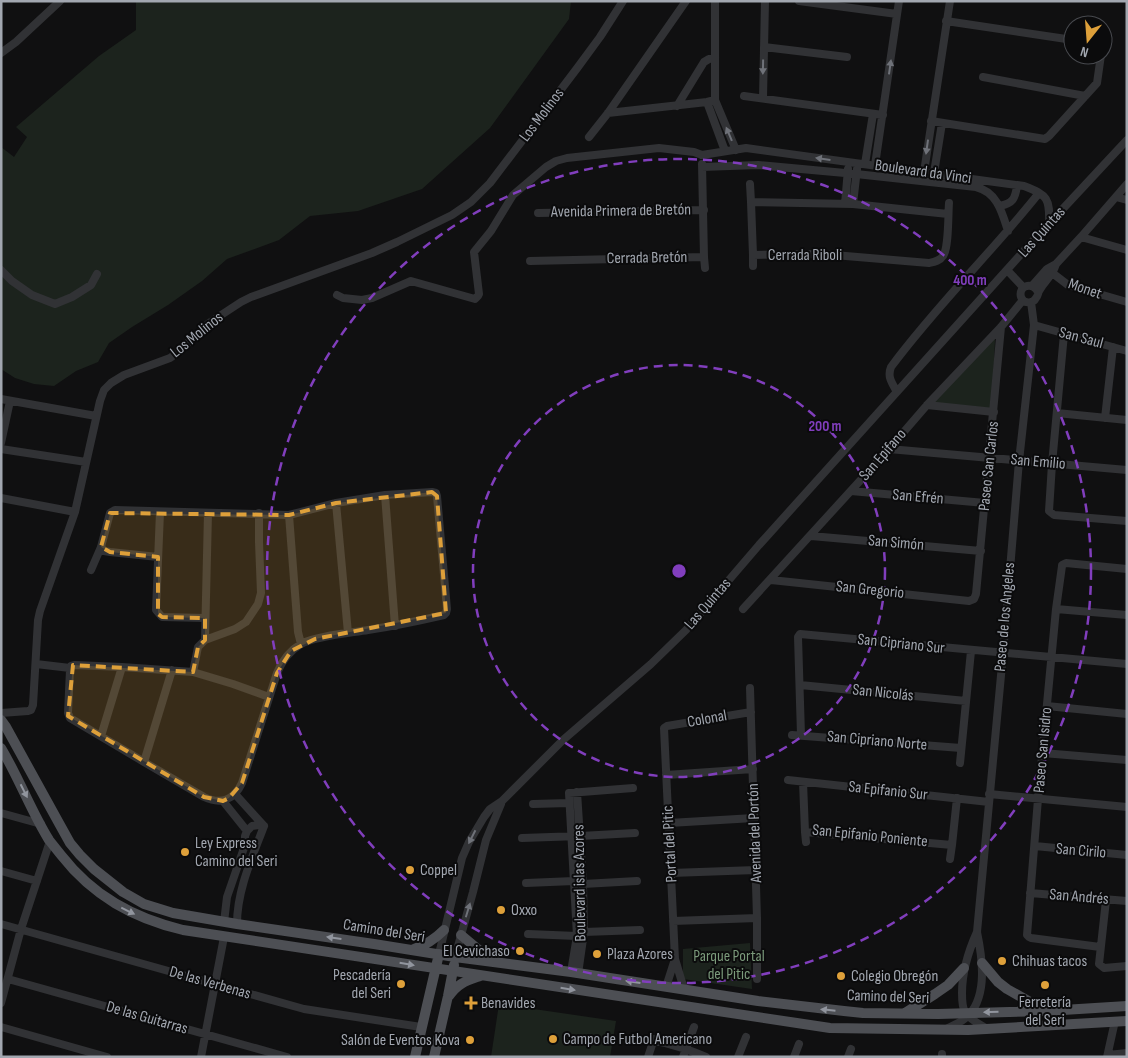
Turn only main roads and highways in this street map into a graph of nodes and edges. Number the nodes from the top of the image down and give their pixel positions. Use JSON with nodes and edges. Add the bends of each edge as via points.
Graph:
{"nodes":[{"id":1,"x":1,"y":720,"type":"edge"},
{"id":2,"x":1,"y":748,"type":"edge"},
{"id":3,"x":444,"y":930,"type":"road end"},
{"id":4,"x":461,"y":935,"type":"road end"},
{"id":5,"x":412,"y":950,"type":"junction"},
{"id":6,"x":439,"y":954,"type":"junction"},
{"id":7,"x":456,"y":957,"type":"junction"},
{"id":8,"x":982,"y":959,"type":"road end"},
{"id":9,"x":493,"y":962,"type":"junction"},
{"id":10,"x":964,"y":968,"type":"road end"},
{"id":11,"x":435,"y":969,"type":"junction"},
{"id":12,"x":452,"y":971,"type":"junction"},
{"id":13,"x":482,"y":976,"type":"junction"},
{"id":14,"x":448,"y":996,"type":"junction"},
{"id":15,"x":1127,"y":1006,"type":"edge"},
{"id":16,"x":1047,"y":1011,"type":"junction"},
{"id":17,"x":905,"y":1013,"type":"junction"},
{"id":18,"x":1127,"y":1021,"type":"edge"},
{"id":19,"x":415,"y":1057,"type":"edge"},
{"id":20,"x":434,"y":1057,"type":"edge"}],
"edges":[{"from":5,"to":1,"type":"main road","name":"Camino del Seri","one_way":true,"via":[[224,922],[144,904],[94,869],[70,843]]},
{"from":2,"to":11,"type":"main road","name":"Camino del Seri","one_way":true,"via":[[50,841],[66,862],[101,895],[124,909],[183,930]]},
{"from":3,"to":5,"type":"main road","via":[[428,943]]},
{"from":4,"to":9,"type":"main road"},
{"from":5,"to":6,"type":"main road","name":"Camino del Seri"},
{"from":6,"to":7,"type":"main road","name":"Camino del Seri"},
{"from":6,"to":11,"type":"main road"},
{"from":7,"to":9,"type":"main road","name":"Camino del Seri"},
{"from":7,"to":12,"type":"main road"},
{"from":8,"to":16,"type":"main road","via":[[998,982]]},
{"from":17,"to":9,"type":"main road","name":"Camino del Seri","one_way":true,"via":[[844,1012]]},
{"from":10,"to":17,"type":"main road","via":[[942,990]]},
{"from":11,"to":12,"type":"main road","name":"Camino del Seri"},
{"from":11,"to":19,"type":"main road"},
{"from":12,"to":13,"type":"main road","name":"Camino del Seri"},
{"from":12,"to":14,"type":"main road"},
{"from":13,"to":14,"type":"main road","via":[[461,984]]},
{"from":13,"to":18,"type":"main road","name":"Camino del Seri","one_way":true,"via":[[844,1029],[987,1029]]},
{"from":14,"to":20,"type":"main road"},
{"from":15,"to":16,"type":"main road","name":"Camino del Seri"},
{"from":16,"to":17,"type":"main road","name":"Camino del Seri","one_way":true}]}
